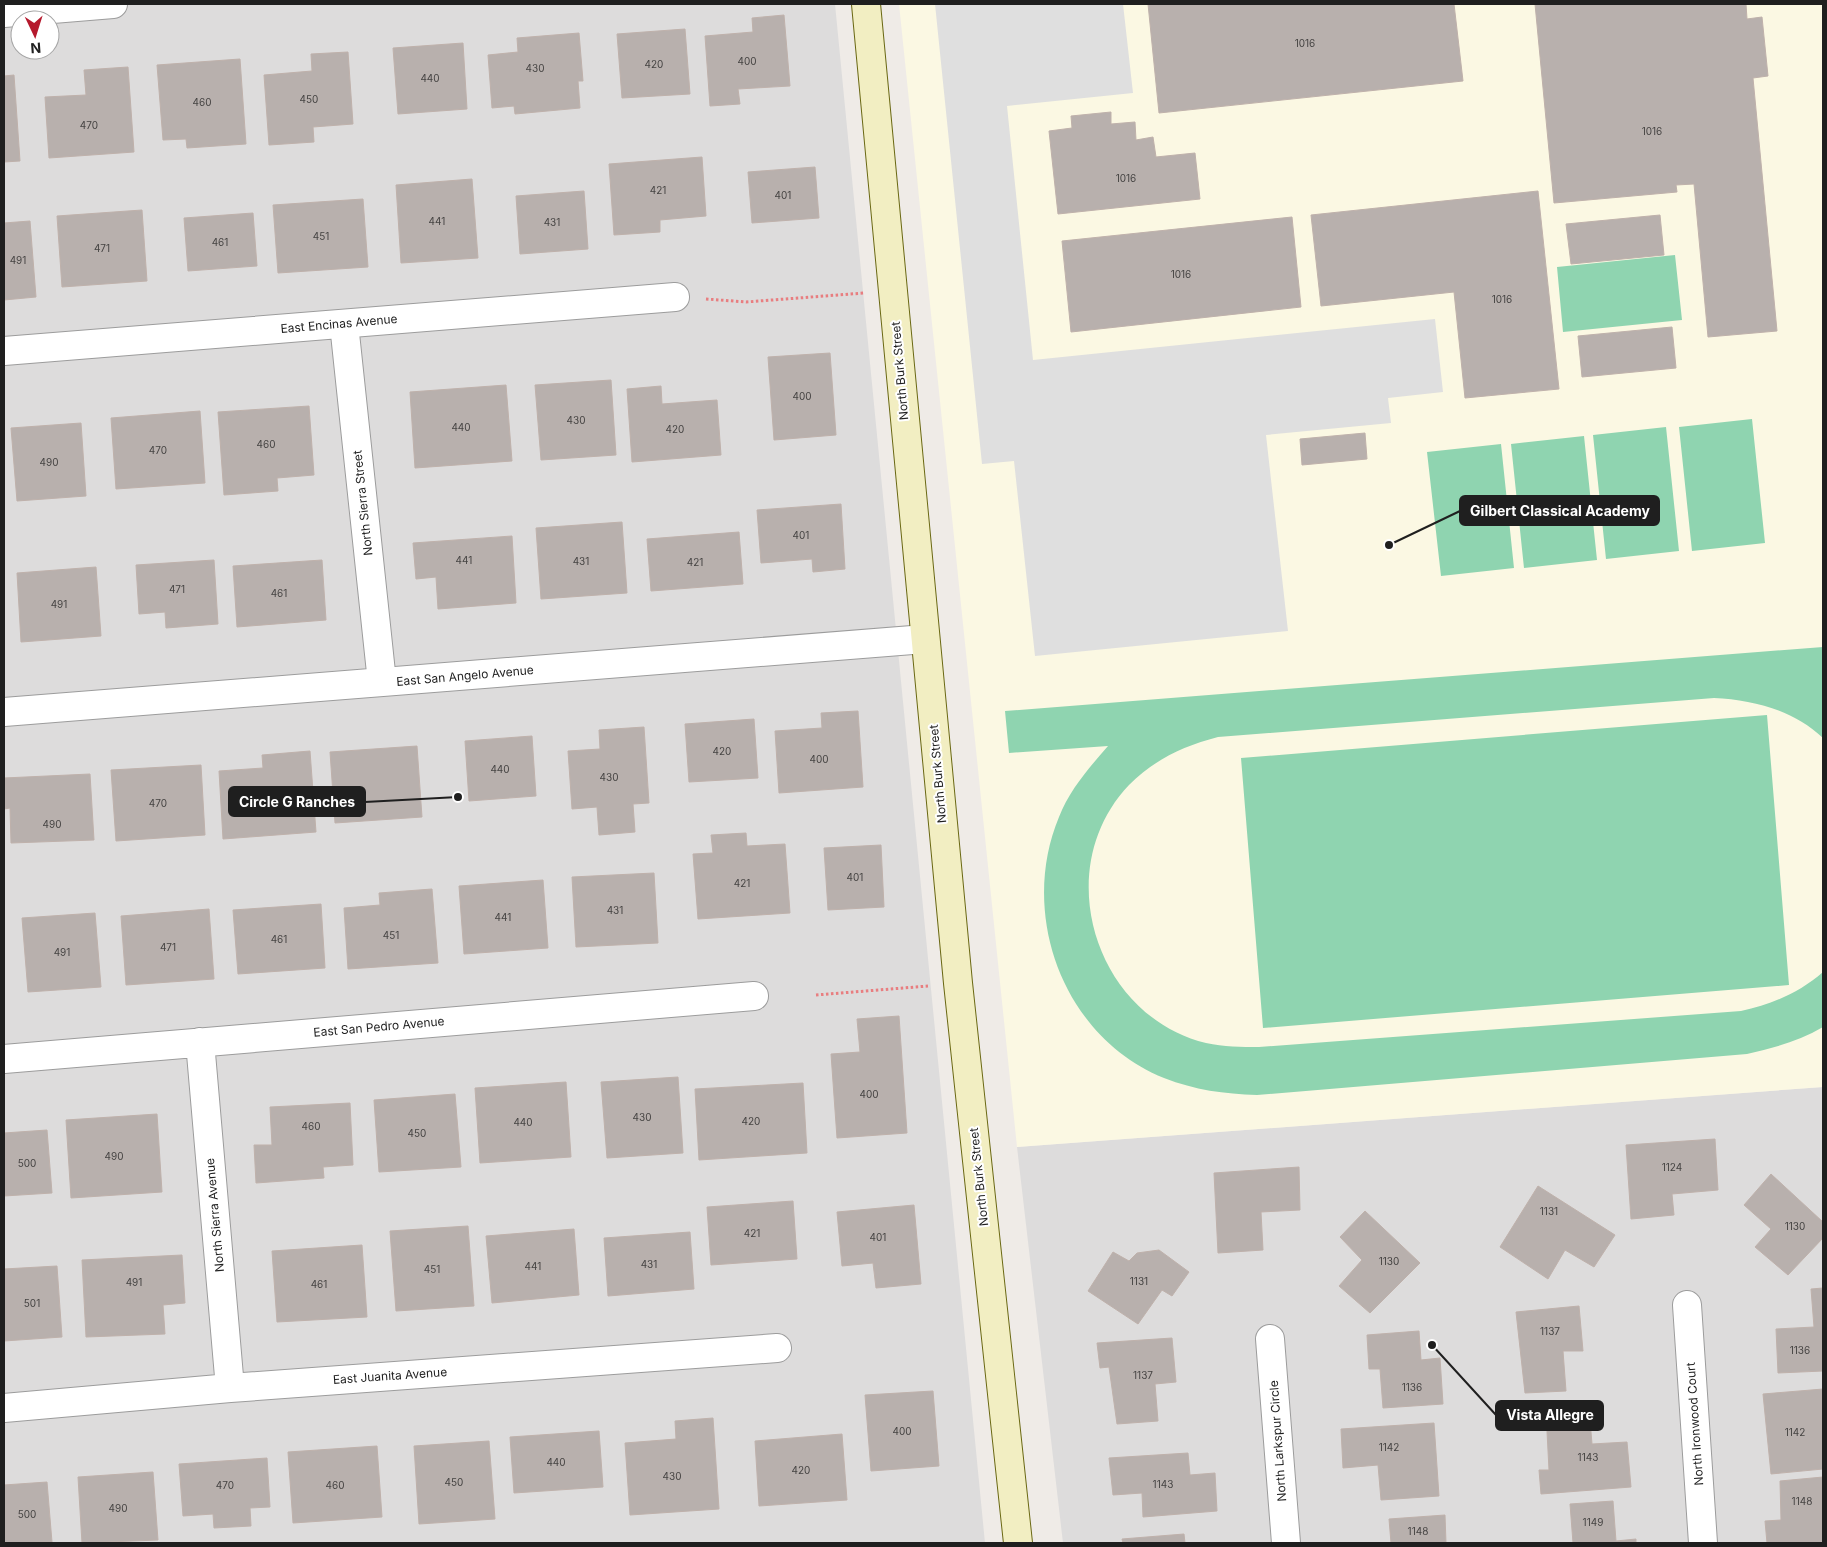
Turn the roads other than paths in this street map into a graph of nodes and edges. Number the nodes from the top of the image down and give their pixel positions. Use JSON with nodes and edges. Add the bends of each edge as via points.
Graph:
{"nodes":[{"id":1,"x":114,"y":4,"type":"edge"},
{"id":2,"x":866,"y":4,"type":"edge"},
{"id":3,"x":4,"y":13,"type":"edge"},
{"id":4,"x":675,"y":297,"type":"road end"},
{"id":5,"x":344,"y":324,"type":"junction"},
{"id":6,"x":4,"y":351,"type":"edge"},
{"id":7,"x":926,"y":639,"type":"junction"},
{"id":8,"x":382,"y":682,"type":"junction"},
{"id":9,"x":4,"y":712,"type":"edge"},
{"id":10,"x":754,"y":996,"type":"dead end"},
{"id":11,"x":200,"y":1042,"type":"junction"},
{"id":12,"x":4,"y":1059,"type":"edge"},
{"id":13,"x":1687,"y":1305,"type":"dead end"},
{"id":14,"x":1270,"y":1339,"type":"dead end"},
{"id":15,"x":777,"y":1348,"type":"dead end"},
{"id":16,"x":230,"y":1388,"type":"junction"},
{"id":17,"x":4,"y":1408,"type":"edge"},
{"id":18,"x":1018,"y":1543,"type":"edge"},
{"id":19,"x":1286,"y":1543,"type":"edge"},
{"id":20,"x":1703,"y":1543,"type":"edge"}],
"edges":[{"from":1,"to":3,"type":"street"},
{"from":2,"to":7,"type":"street","name":"North Burk Street"},
{"from":4,"to":5,"type":"street","name":"East Encinas Avenue"},
{"from":5,"to":6,"type":"street","name":"East Encinas Avenue"},
{"from":5,"to":8,"type":"street","name":"North Sierra Street"},
{"from":7,"to":8,"type":"street","name":"East San Angelo Avenue"},
{"from":7,"to":18,"type":"street","name":"North Burk Street","via":[[958,983]]},
{"from":8,"to":9,"type":"street","name":"East San Angelo Avenue"},
{"from":10,"to":11,"type":"street","name":"East San Pedro Avenue"},
{"from":11,"to":12,"type":"street","name":"East San Pedro Avenue"},
{"from":11,"to":16,"type":"street","name":"North Sierra Avenue"},
{"from":13,"to":20,"type":"street","name":"North Ironwood Court"},
{"from":14,"to":19,"type":"street","name":"North Larkspur Circle"},
{"from":15,"to":16,"type":"street","name":"East Juanita Avenue"},
{"from":16,"to":17,"type":"street","name":"East Juanita Avenue"}]}
